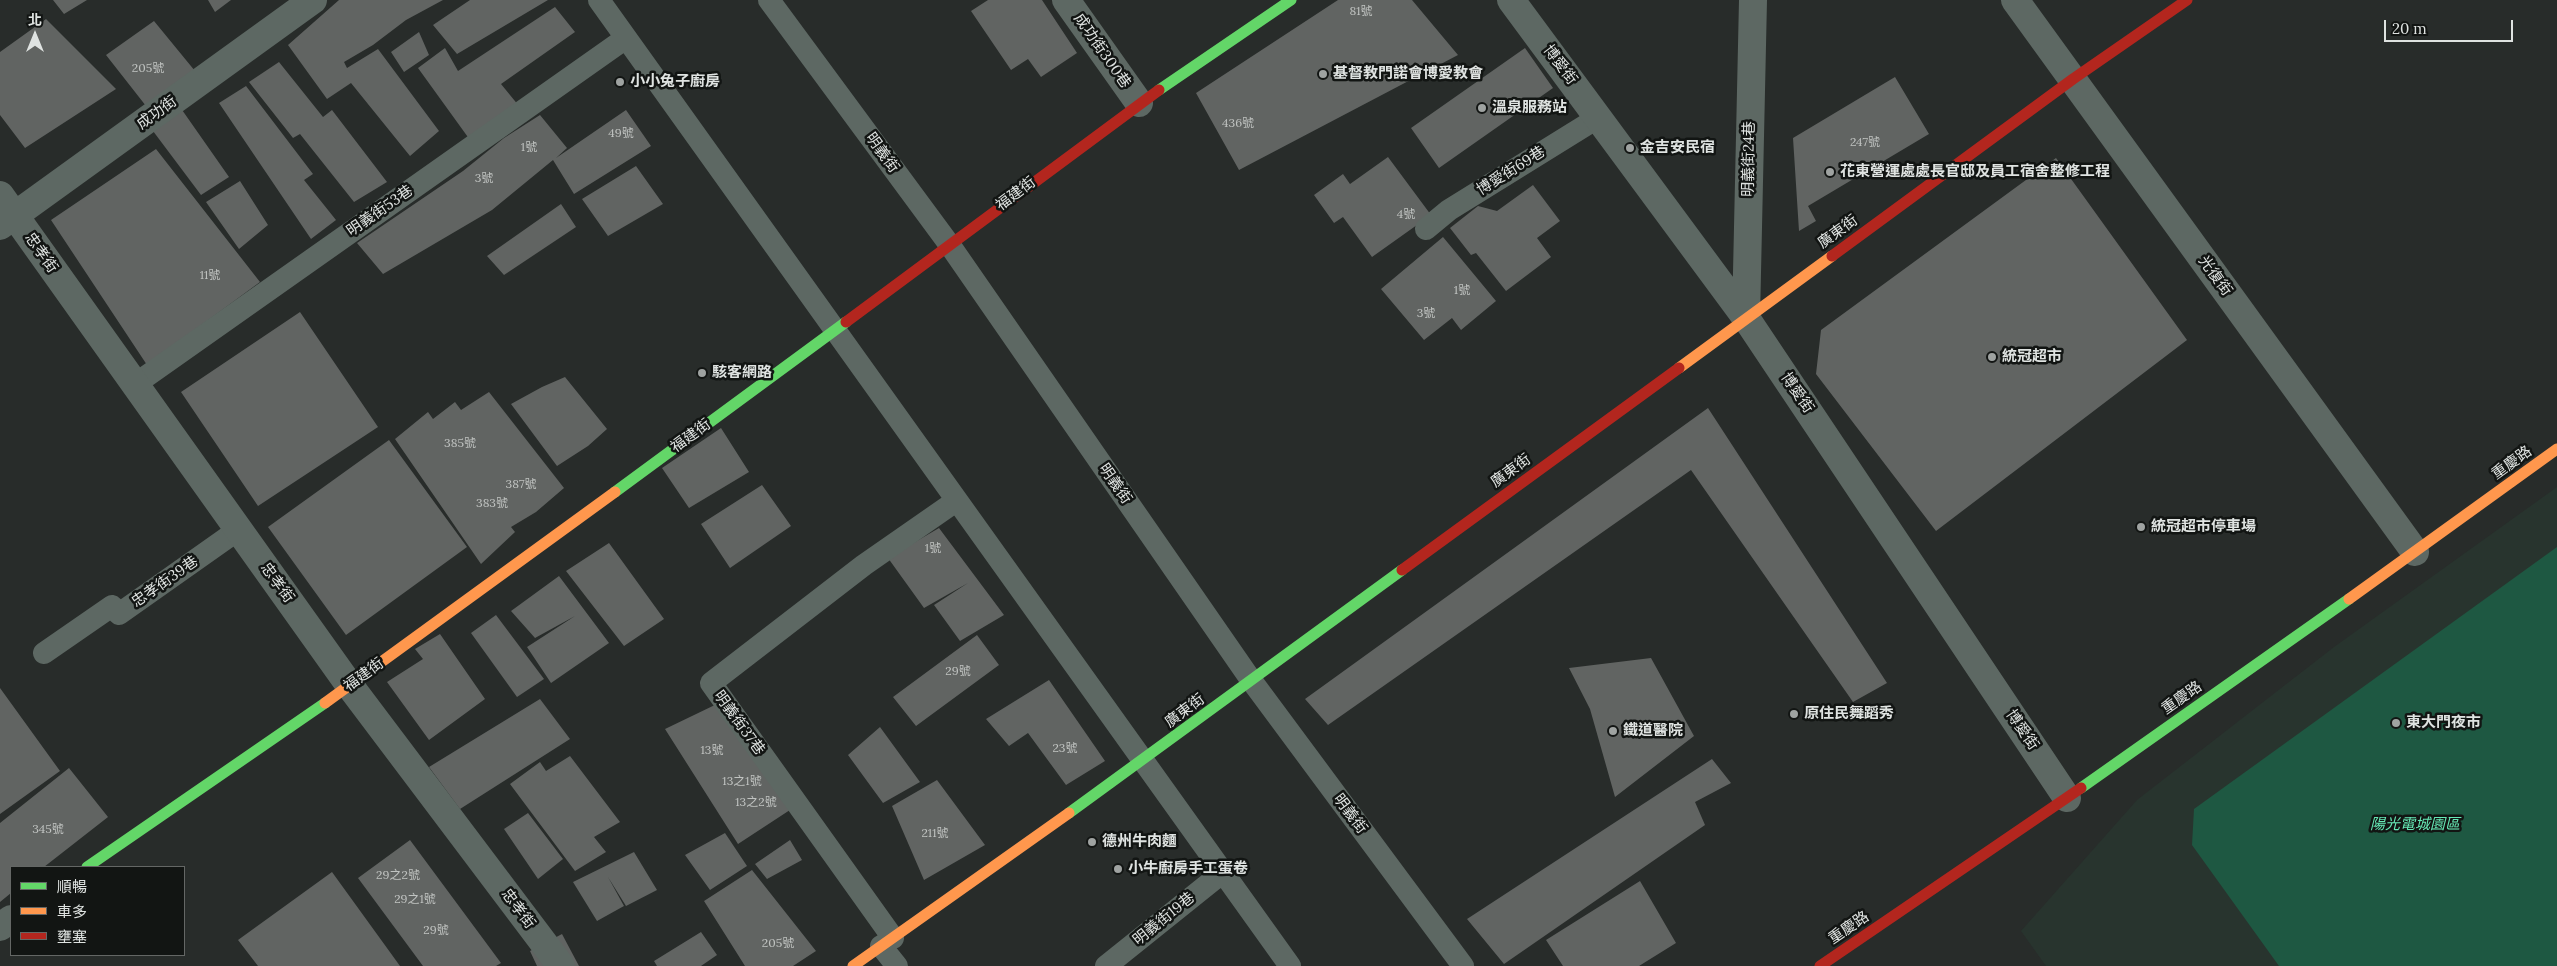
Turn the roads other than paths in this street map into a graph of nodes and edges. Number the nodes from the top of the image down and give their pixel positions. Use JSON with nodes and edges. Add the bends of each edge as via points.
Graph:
{"nodes":[{"id":1,"x":313,"y":0,"type":"edge"},
{"id":2,"x":600,"y":0,"type":"edge"},
{"id":3,"x":769,"y":0,"type":"edge"},
{"id":4,"x":1066,"y":0,"type":"edge"},
{"id":5,"x":1291,"y":0,"type":"edge"},
{"id":6,"x":1511,"y":0,"type":"edge"},
{"id":7,"x":1752,"y":0,"type":"edge"},
{"id":8,"x":2015,"y":0,"type":"edge"},
{"id":9,"x":2187,"y":0,"type":"edge"},
{"id":10,"x":626,"y":38,"type":"junction"},
{"id":11,"x":2073,"y":80,"type":"junction"},
{"id":12,"x":1139,"y":103,"type":"junction"},
{"id":13,"x":1599,"y":117,"type":"junction"},
{"id":14,"x":5,"y":212,"type":"edge"},
{"id":15,"x":1426,"y":229,"type":"dead end"},
{"id":16,"x":949,"y":244,"type":"junction"},
{"id":17,"x":1746,"y":318,"type":"junction"},
{"id":18,"x":835,"y":331,"type":"junction"},
{"id":19,"x":134,"y":384,"type":"junction"},
{"id":20,"x":2557,"y":449,"type":"edge"},
{"id":21,"x":956,"y":501,"type":"junction"},
{"id":22,"x":238,"y":530,"type":"junction"},
{"id":23,"x":2415,"y":552,"type":"junction"},
{"id":24,"x":44,"y":653,"type":"dead end"},
{"id":25,"x":1251,"y":680,"type":"junction"},
{"id":26,"x":350,"y":686,"type":"junction"},
{"id":27,"x":1142,"y":761,"type":"junction"},
{"id":28,"x":2067,"y":798,"type":"junction"},
{"id":29,"x":88,"y":866,"type":"edge"},
{"id":30,"x":1222,"y":873,"type":"junction"},
{"id":31,"x":887,"y":942,"type":"junction"},
{"id":32,"x":561,"y":966,"type":"edge"},
{"id":33,"x":853,"y":966,"type":"edge"},
{"id":34,"x":897,"y":966,"type":"edge"},
{"id":35,"x":1106,"y":966,"type":"edge"},
{"id":36,"x":1290,"y":966,"type":"edge"},
{"id":37,"x":1462,"y":966,"type":"edge"},
{"id":38,"x":1820,"y":966,"type":"edge"}],
"edges":[{"from":1,"to":14,"type":"street","name":"成功街"},
{"from":2,"to":10,"type":"lane"},
{"from":3,"to":16,"type":"lane","name":"明義街"},
{"from":4,"to":12,"type":"street","name":"成功街300巷"},
{"from":5,"to":12,"type":"street","name":"福建街"},
{"from":6,"to":13,"type":"street","name":"博愛街"},
{"from":7,"to":17,"type":"street","name":"明義街24巷"},
{"from":8,"to":11,"type":"street","name":"光復街"},
{"from":9,"to":11,"type":"street","name":"廣東街"},
{"from":10,"to":18,"type":"lane"},
{"from":10,"to":19,"type":"lane","name":"明義街53巷"},
{"from":11,"to":17,"type":"street","name":"廣東街"},
{"from":11,"to":23,"type":"street","name":"光復街"},
{"from":12,"to":16,"type":"street","name":"福建街"},
{"from":13,"to":15,"type":"lane","name":"博愛街69巷","via":[[1449,210]]},
{"from":13,"to":17,"type":"street","name":"博愛街"},
{"from":14,"to":19,"type":"street","name":"忠孝街"},
{"from":16,"to":18,"type":"street","name":"福建街"},
{"from":16,"to":25,"type":"lane","name":"明義街"},
{"from":17,"to":25,"type":"street","name":"廣東街"},
{"from":17,"to":28,"type":"street","name":"博愛街"},
{"from":18,"to":21,"type":"lane"},
{"from":18,"to":26,"type":"street","name":"福建街"},
{"from":19,"to":22,"type":"street","name":"忠孝街"},
{"from":20,"to":23,"type":"street","name":"重慶路"},
{"from":21,"to":27,"type":"lane"},
{"from":21,"to":31,"type":"lane","name":"明義街37巷","via":[[864,565],[711,683]]},
{"from":22,"to":24,"type":"lane","name":"忠孝街39巷","via":[[119,614],[112,606]]},
{"from":22,"to":26,"type":"street","name":"忠孝街"},
{"from":23,"to":28,"type":"street","name":"重慶路"},
{"from":25,"to":27,"type":"street","name":"廣東街"},
{"from":25,"to":37,"type":"lane","name":"明義街"},
{"from":26,"to":29,"type":"street","name":"福建街"},
{"from":26,"to":32,"type":"street","name":"忠孝街"},
{"from":27,"to":30,"type":"lane"},
{"from":27,"to":31,"type":"street","name":"廣東街"},
{"from":28,"to":38,"type":"street","name":"重慶路"},
{"from":30,"to":35,"type":"lane","name":"明義街19巷"},
{"from":30,"to":36,"type":"lane"},
{"from":31,"to":33,"type":"street","name":"廣東街"},
{"from":31,"to":34,"type":"lane"}]}
